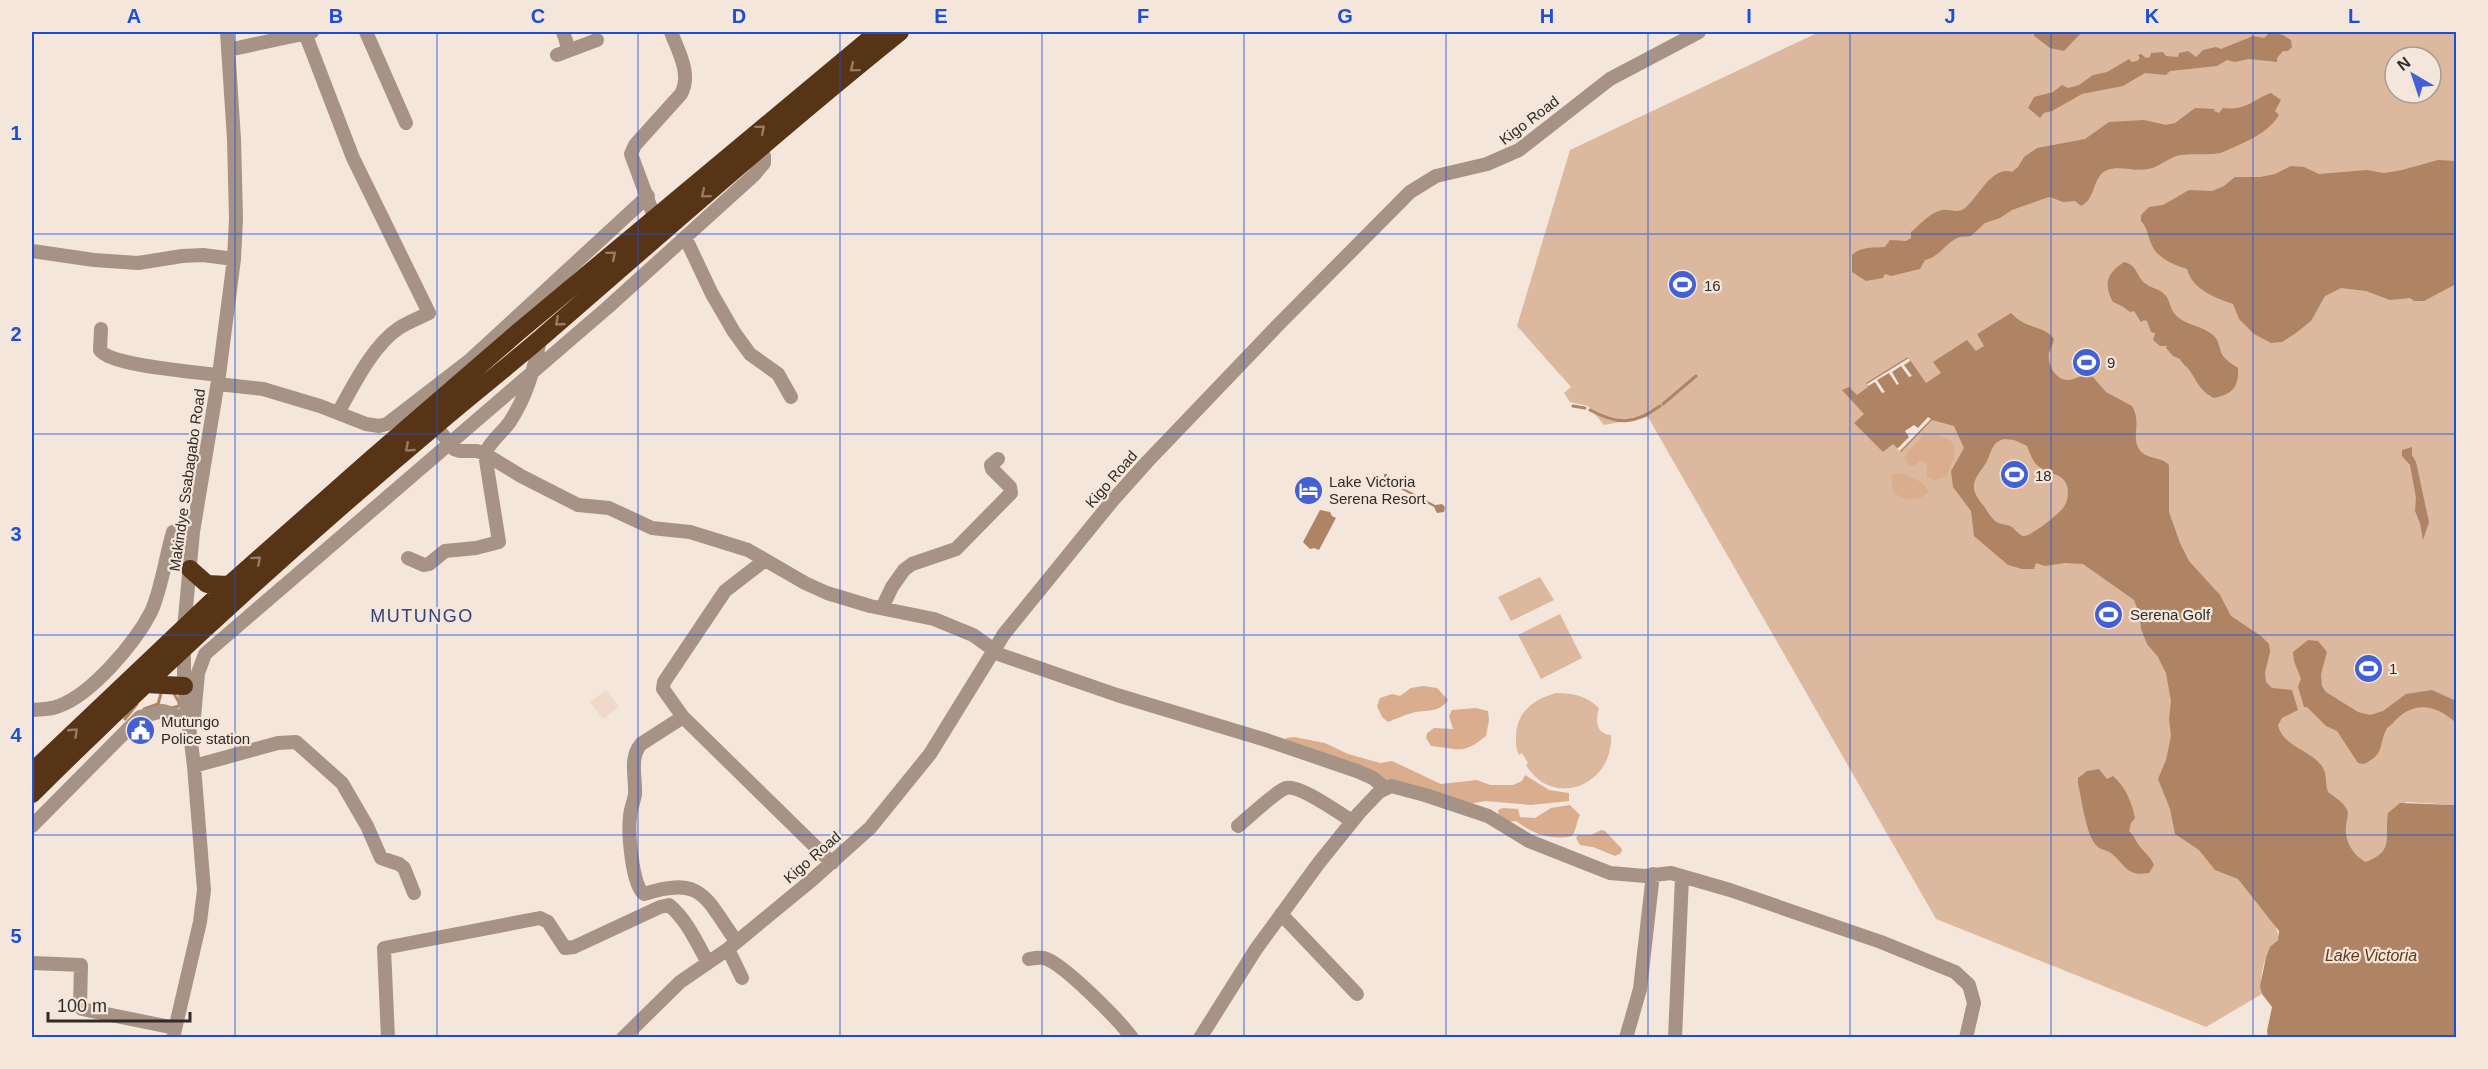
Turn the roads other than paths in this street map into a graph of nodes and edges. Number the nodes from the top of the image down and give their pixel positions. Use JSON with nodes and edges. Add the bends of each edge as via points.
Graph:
{"nodes":[{"id":1,"x":227,"y":32,"type":"edge"},
{"id":2,"x":308,"y":32,"type":"edge"},
{"id":3,"x":366,"y":32,"type":"edge"},
{"id":4,"x":563,"y":32,"type":"edge"},
{"id":5,"x":670,"y":32,"type":"edge"},
{"id":6,"x":878,"y":32,"type":"edge"},
{"id":7,"x":900,"y":32,"type":"edge"},
{"id":8,"x":1699,"y":32,"type":"edge"},
{"id":9,"x":597,"y":40,"type":"dead end"},
{"id":10,"x":228,"y":50,"type":"junction"},
{"id":11,"x":406,"y":123,"type":"dead end"},
{"id":12,"x":759,"y":149,"type":"junction"},
{"id":13,"x":648,"y":196,"type":"junction"},
{"id":14,"x":655,"y":219,"type":"junction"},
{"id":15,"x":685,"y":237,"type":"junction"},
{"id":16,"x":32,"y":251,"type":"edge"},
{"id":17,"x":234,"y":259,"type":"junction"},
{"id":18,"x":101,"y":330,"type":"dead end"},
{"id":19,"x":540,"y":339,"type":"junction"},
{"id":20,"x":534,"y":370,"type":"junction"},
{"id":21,"x":218,"y":380,"type":"junction"},
{"id":22,"x":791,"y":396,"type":"dead end"},
{"id":23,"x":338,"y":413,"type":"junction"},
{"id":24,"x":435,"y":425,"type":"junction"},
{"id":25,"x":449,"y":444,"type":"junction"},
{"id":26,"x":485,"y":454,"type":"junction"},
{"id":27,"x":998,"y":459,"type":"dead end"},
{"id":28,"x":193,"y":532,"type":"junction"},
{"id":29,"x":408,"y":558,"type":"dead end"},
{"id":30,"x":765,"y":560,"type":"junction"},
{"id":31,"x":190,"y":569,"type":"junction"},
{"id":32,"x":229,"y":585,"type":"junction"},
{"id":33,"x":882,"y":608,"type":"junction"},
{"id":34,"x":184,"y":638,"type":"junction"},
{"id":35,"x":993,"y":650,"type":"junction"},
{"id":36,"x":145,"y":684,"type":"junction"},
{"id":37,"x":184,"y":686,"type":"junction"},
{"id":38,"x":32,"y":710,"type":"edge"},
{"id":39,"x":683,"y":717,"type":"junction"},
{"id":40,"x":188,"y":719,"type":"junction"},
{"id":41,"x":192,"y":752,"type":"junction"},
{"id":42,"x":194,"y":766,"type":"junction"},
{"id":43,"x":32,"y":772,"type":"edge"},
{"id":44,"x":1385,"y":788,"type":"junction"},
{"id":45,"x":32,"y":794,"type":"edge"},
{"id":46,"x":1352,"y":821,"type":"junction"},
{"id":47,"x":32,"y":826,"type":"edge"},
{"id":48,"x":1238,"y":826,"type":"dead end"},
{"id":49,"x":832,"y":862,"type":"junction"},
{"id":50,"x":1653,"y":874,"type":"junction"},
{"id":51,"x":1683,"y":877,"type":"junction"},
{"id":52,"x":414,"y":893,"type":"dead end"},
{"id":53,"x":1281,"y":914,"type":"junction"},
{"id":54,"x":732,"y":945,"type":"junction"},
{"id":55,"x":1029,"y":959,"type":"dead end"},
{"id":56,"x":32,"y":963,"type":"edge"},
{"id":57,"x":708,"y":963,"type":"junction"},
{"id":58,"x":742,"y":978,"type":"dead end"},
{"id":59,"x":1357,"y":994,"type":"dead end"},
{"id":60,"x":174,"y":1033,"type":"edge"},
{"id":61,"x":1202,"y":1037,"type":"edge"},
{"id":62,"x":388,"y":1038,"type":"edge"},
{"id":63,"x":623,"y":1038,"type":"edge"},
{"id":64,"x":1132,"y":1038,"type":"edge"},
{"id":65,"x":1626,"y":1038,"type":"edge"},
{"id":66,"x":1675,"y":1038,"type":"edge"},
{"id":67,"x":1966,"y":1038,"type":"edge"}],
"edges":[{"from":1,"to":10,"type":"street","name":"Makindye Ssabagabo Road"},
{"from":2,"to":10,"type":"street"},
{"from":2,"to":23,"type":"street","via":[[353,158],[429,313],[388,337],[361,372]]},
{"from":3,"to":11,"type":"street"},
{"from":4,"to":9,"type":"street","via":[[563,52]]},
{"from":5,"to":13,"type":"street","via":[[686,76],[685,86],[634,145],[632,154]]},
{"from":14,"to":6,"type":"highway","one_way":true},
{"from":7,"to":12,"type":"highway","one_way":true},
{"from":8,"to":35,"type":"street","name":"Kigo Road","via":[[1610,79],[1520,150],[1487,164],[1436,176],[1410,192],[1147,462]]},
{"from":10,"to":17,"type":"street","name":"Makindye Ssabagabo Road","via":[[234,140]]},
{"from":12,"to":15,"type":"street","via":[[764,163],[759,169]]},
{"from":12,"to":19,"type":"highway","one_way":true},
{"from":13,"to":14,"type":"street"},
{"from":13,"to":23,"type":"street","via":[[470,360],[387,424],[375,426]]},
{"from":32,"to":14,"type":"highway","one_way":true,"via":[[409,426]]},
{"from":15,"to":20,"type":"street"},
{"from":15,"to":22,"type":"street","via":[[734,332],[750,354],[778,374]]},
{"from":16,"to":17,"type":"street","via":[[138,263],[203,255]]},
{"from":17,"to":21,"type":"street","name":"Makindye Ssabagabo Road"},
{"from":18,"to":21,"type":"street","via":[[100,350],[111,358]]},
{"from":19,"to":20,"type":"street"},
{"from":19,"to":24,"type":"highway"},
{"from":20,"to":25,"type":"street"},
{"from":20,"to":26,"type":"street","via":[[511,420]]},
{"from":21,"to":23,"type":"street","via":[[263,389]]},
{"from":21,"to":28,"type":"street","name":"Makindye Ssabagabo Road"},
{"from":24,"to":25,"type":"street"},
{"from":24,"to":34,"type":"highway","one_way":true},
{"from":25,"to":26,"type":"street","via":[[460,451]]},
{"from":25,"to":41,"type":"street","via":[[205,654],[198,673]]},
{"from":26,"to":29,"type":"street","via":[[499,542],[445,551],[424,565]]},
{"from":26,"to":30,"type":"street","via":[[578,505],[609,508],[652,528],[701,535],[748,550]]},
{"from":27,"to":33,"type":"street","via":[[992,469],[1010,487],[1011,494],[956,549],[904,570]]},
{"from":28,"to":31,"type":"street","name":"Makindye Ssabagabo Road"},
{"from":28,"to":38,"type":"street","via":[[173,532],[152,610],[116,660],[74,699],[58,707]]},
{"from":30,"to":33,"type":"street","via":[[827,593]]},
{"from":30,"to":39,"type":"street","via":[[724,591],[664,682],[665,695]]},
{"from":31,"to":32,"type":"highway","via":[[207,584]]},
{"from":31,"to":34,"type":"street","name":"Makindye Ssabagabo Road"},
{"from":32,"to":34,"type":"highway"},
{"from":33,"to":35,"type":"street","via":[[955,626]]},
{"from":34,"to":36,"type":"highway"},
{"from":34,"to":37,"type":"street","name":"Makindye Ssabagabo Road"},
{"from":43,"to":34,"type":"highway","one_way":true,"via":[[140,668]]},
{"from":35,"to":44,"type":"street","via":[[1117,695],[1364,774]]},
{"from":35,"to":49,"type":"street","name":"Kigo Road","via":[[910,781],[870,828]]},
{"from":36,"to":37,"type":"highway"},
{"from":36,"to":45,"type":"highway"},
{"from":37,"to":40,"type":"street","name":"Makindye Ssabagabo Road"},
{"from":39,"to":49,"type":"street"},
{"from":39,"to":54,"type":"street","via":[[636,750],[630,838],[637,885],[644,894],[679,885],[698,891]]},
{"from":40,"to":41,"type":"street","name":"Makindye Ssabagabo Road"},
{"from":40,"to":47,"type":"street","via":[[163,711],[140,717]]},
{"from":41,"to":42,"type":"street","name":"Makindye Ssabagabo Road"},
{"from":42,"to":52,"type":"street","via":[[278,743],[296,742],[342,783],[368,826],[381,858],[404,868]]},
{"from":42,"to":60,"type":"street","name":"Makindye Ssabagabo Road","via":[[204,890]]},
{"from":44,"to":46,"type":"street"},
{"from":44,"to":50,"type":"street","via":[[1402,788],[1488,816],[1529,841],[1610,873]]},
{"from":46,"to":48,"type":"street","via":[[1289,787]]},
{"from":46,"to":53,"type":"street"},
{"from":49,"to":54,"type":"street","name":"Kigo Road"},
{"from":50,"to":51,"type":"street","via":[[1666,872]]},
{"from":50,"to":65,"type":"street","via":[[1640,989]]},
{"from":51,"to":66,"type":"street"},
{"from":51,"to":67,"type":"street","via":[[1881,942],[1955,972],[1969,985],[1974,1003]]},
{"from":53,"to":59,"type":"street"},
{"from":53,"to":61,"type":"street"},
{"from":54,"to":57,"type":"street","name":"Kigo Road"},
{"from":54,"to":58,"type":"street"},
{"from":55,"to":64,"type":"street","via":[[1043,958],[1059,968],[1102,1004]]},
{"from":56,"to":60,"type":"street","via":[[81,965],[82,1009]]},
{"from":57,"to":62,"type":"street","via":[[688,926],[669,905],[574,947],[565,948],[548,922],[540,918],[384,948]]},
{"from":57,"to":63,"type":"street","name":"Kigo Road","via":[[680,982]]}]}
